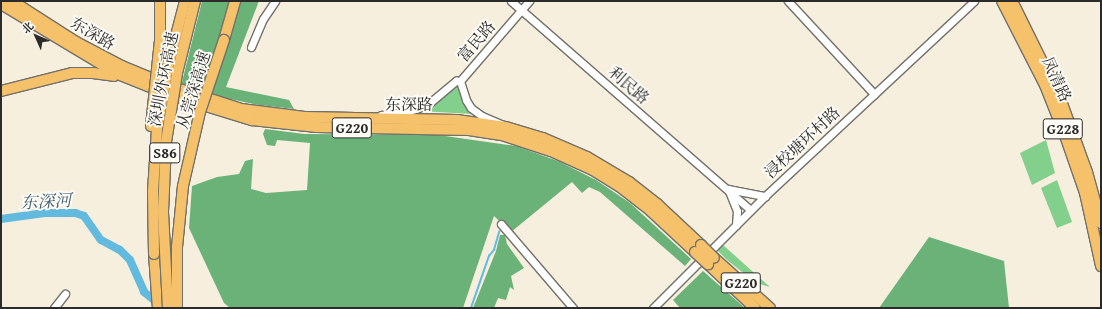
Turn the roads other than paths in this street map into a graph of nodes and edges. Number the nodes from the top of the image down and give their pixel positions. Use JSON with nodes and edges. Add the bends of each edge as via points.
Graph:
{"nodes":[{"id":1,"x":12,"y":1,"type":"edge"},
{"id":2,"x":160,"y":1,"type":"edge"},
{"id":3,"x":185,"y":1,"type":"edge"},
{"id":4,"x":196,"y":1,"type":"edge"},
{"id":5,"x":235,"y":1,"type":"edge"},
{"id":6,"x":275,"y":1,"type":"edge"},
{"id":7,"x":511,"y":1,"type":"edge"},
{"id":8,"x":529,"y":1,"type":"edge"},
{"id":9,"x":788,"y":1,"type":"edge"},
{"id":10,"x":974,"y":1,"type":"edge"},
{"id":11,"x":1002,"y":1,"type":"edge"},
{"id":12,"x":1012,"y":1,"type":"edge"},
{"id":13,"x":1,"y":4,"type":"edge"},
{"id":14,"x":521,"y":10,"type":"junction"},
{"id":15,"x":251,"y":47,"type":"dead end"},
{"id":16,"x":131,"y":80,"type":"junction"},
{"id":17,"x":460,"y":80,"type":"junction"},
{"id":18,"x":1,"y":91,"type":"edge"},
{"id":19,"x":874,"y":94,"type":"junction"},
{"id":20,"x":371,"y":119,"type":"junction"},
{"id":21,"x":506,"y":127,"type":"junction"},
{"id":22,"x":728,"y":189,"type":"junction"},
{"id":23,"x":765,"y":196,"type":"junction"},
{"id":24,"x":751,"y":210,"type":"junction"},
{"id":25,"x":1101,"y":223,"type":"edge"},
{"id":26,"x":501,"y":224,"type":"dead end"},
{"id":27,"x":736,"y":225,"type":"junction"},
{"id":28,"x":698,"y":248,"type":"junction"},
{"id":29,"x":154,"y":254,"type":"junction"},
{"id":30,"x":711,"y":261,"type":"junction"},
{"id":31,"x":1101,"y":266,"type":"edge"},
{"id":32,"x":65,"y":294,"type":"dead end"},
{"id":33,"x":54,"y":308,"type":"edge"},
{"id":34,"x":158,"y":308,"type":"edge"},
{"id":35,"x":168,"y":308,"type":"edge"},
{"id":36,"x":177,"y":308,"type":"edge"},
{"id":37,"x":573,"y":308,"type":"edge"},
{"id":38,"x":653,"y":308,"type":"edge"},
{"id":39,"x":755,"y":308,"type":"edge"},
{"id":40,"x":770,"y":308,"type":"edge"}],
"edges":[{"from":1,"to":20,"type":"highway","name":"东深路","number":"G220","via":[[92,51],[137,73],[184,91],[241,109],[273,114]]},
{"from":2,"to":29,"type":"highway","name":"从莞深高速","bridge":true,"via":[[160,41],[147,196],[147,226]]},
{"from":3,"to":29,"type":"highway","name":"深圳外环高速","number":"S86","bridge":true,"via":[[168,66],[157,129],[153,191]]},
{"from":4,"to":35,"type":"highway","name":"深圳外环高速","number":"S86","bridge":true,"via":[[177,74],[166,142],[162,212]]},
{"from":5,"to":36,"type":"highway","name":"从莞深高速","bridge":true,"via":[[200,112],[183,186],[177,247]]},
{"from":6,"to":15,"type":"street","via":[[263,19]]},
{"from":7,"to":14,"type":"street","name":"利民路"},
{"from":8,"to":14,"type":"street","name":"富民路"},
{"from":9,"to":19,"type":"street"},
{"from":10,"to":19,"type":"street","name":"浸校塘环村路"},
{"from":11,"to":31,"type":"highway","name":"凤清路","number":"G228","via":[[1045,85],[1064,132],[1084,193]]},
{"from":12,"to":25,"type":"highway","name":"凤清路","number":"G228","via":[[1050,74],[1068,116],[1088,172]]},
{"from":13,"to":16,"type":"highway","name":"东深路","number":"G220","via":[[78,52]]},
{"from":14,"to":17,"type":"street","name":"富民路"},
{"from":14,"to":22,"type":"street","name":"利民路"},
{"from":16,"to":18,"type":"highway","via":[[93,73],[72,73]]},
{"from":16,"to":28,"type":"highway","name":"东深路","number":"G220","via":[[192,103],[265,122],[317,127],[450,128],[481,131],[522,141],[572,160],[614,182]]},
{"from":17,"to":20,"type":"street","name":"富民路","via":[[427,105]]},
{"from":17,"to":21,"type":"street","name":"富民路","via":[[471,108]]},
{"from":19,"to":23,"type":"street","name":"浸校塘环村路"},
{"from":20,"to":21,"type":"highway","name":"东深路","number":"G220","via":[[451,119]]},
{"from":21,"to":28,"type":"highway","name":"东深路","number":"G220","via":[[554,142],[608,168],[648,196]]},
{"from":22,"to":23,"type":"street"},
{"from":22,"to":24,"type":"street","name":"利民路"},
{"from":22,"to":27,"type":"street","name":"利民路","via":[[736,210]]},
{"from":23,"to":24,"type":"street","name":"浸校塘环村路"},
{"from":24,"to":27,"type":"street","name":"浸校塘环村路"},
{"from":26,"to":37,"type":"street"},
{"from":27,"to":38,"type":"street","name":"浸校塘环村路"},
{"from":28,"to":30,"type":"highway","name":"东深路","number":"G220","bridge":true},
{"from":29,"to":34,"type":"highway","name":"深圳外环高速"},
{"from":30,"to":39,"type":"highway","name":"东深路","number":"G220"},
{"from":30,"to":40,"type":"highway","name":"东深路","number":"G220"},
{"from":32,"to":33,"type":"street"}]}
